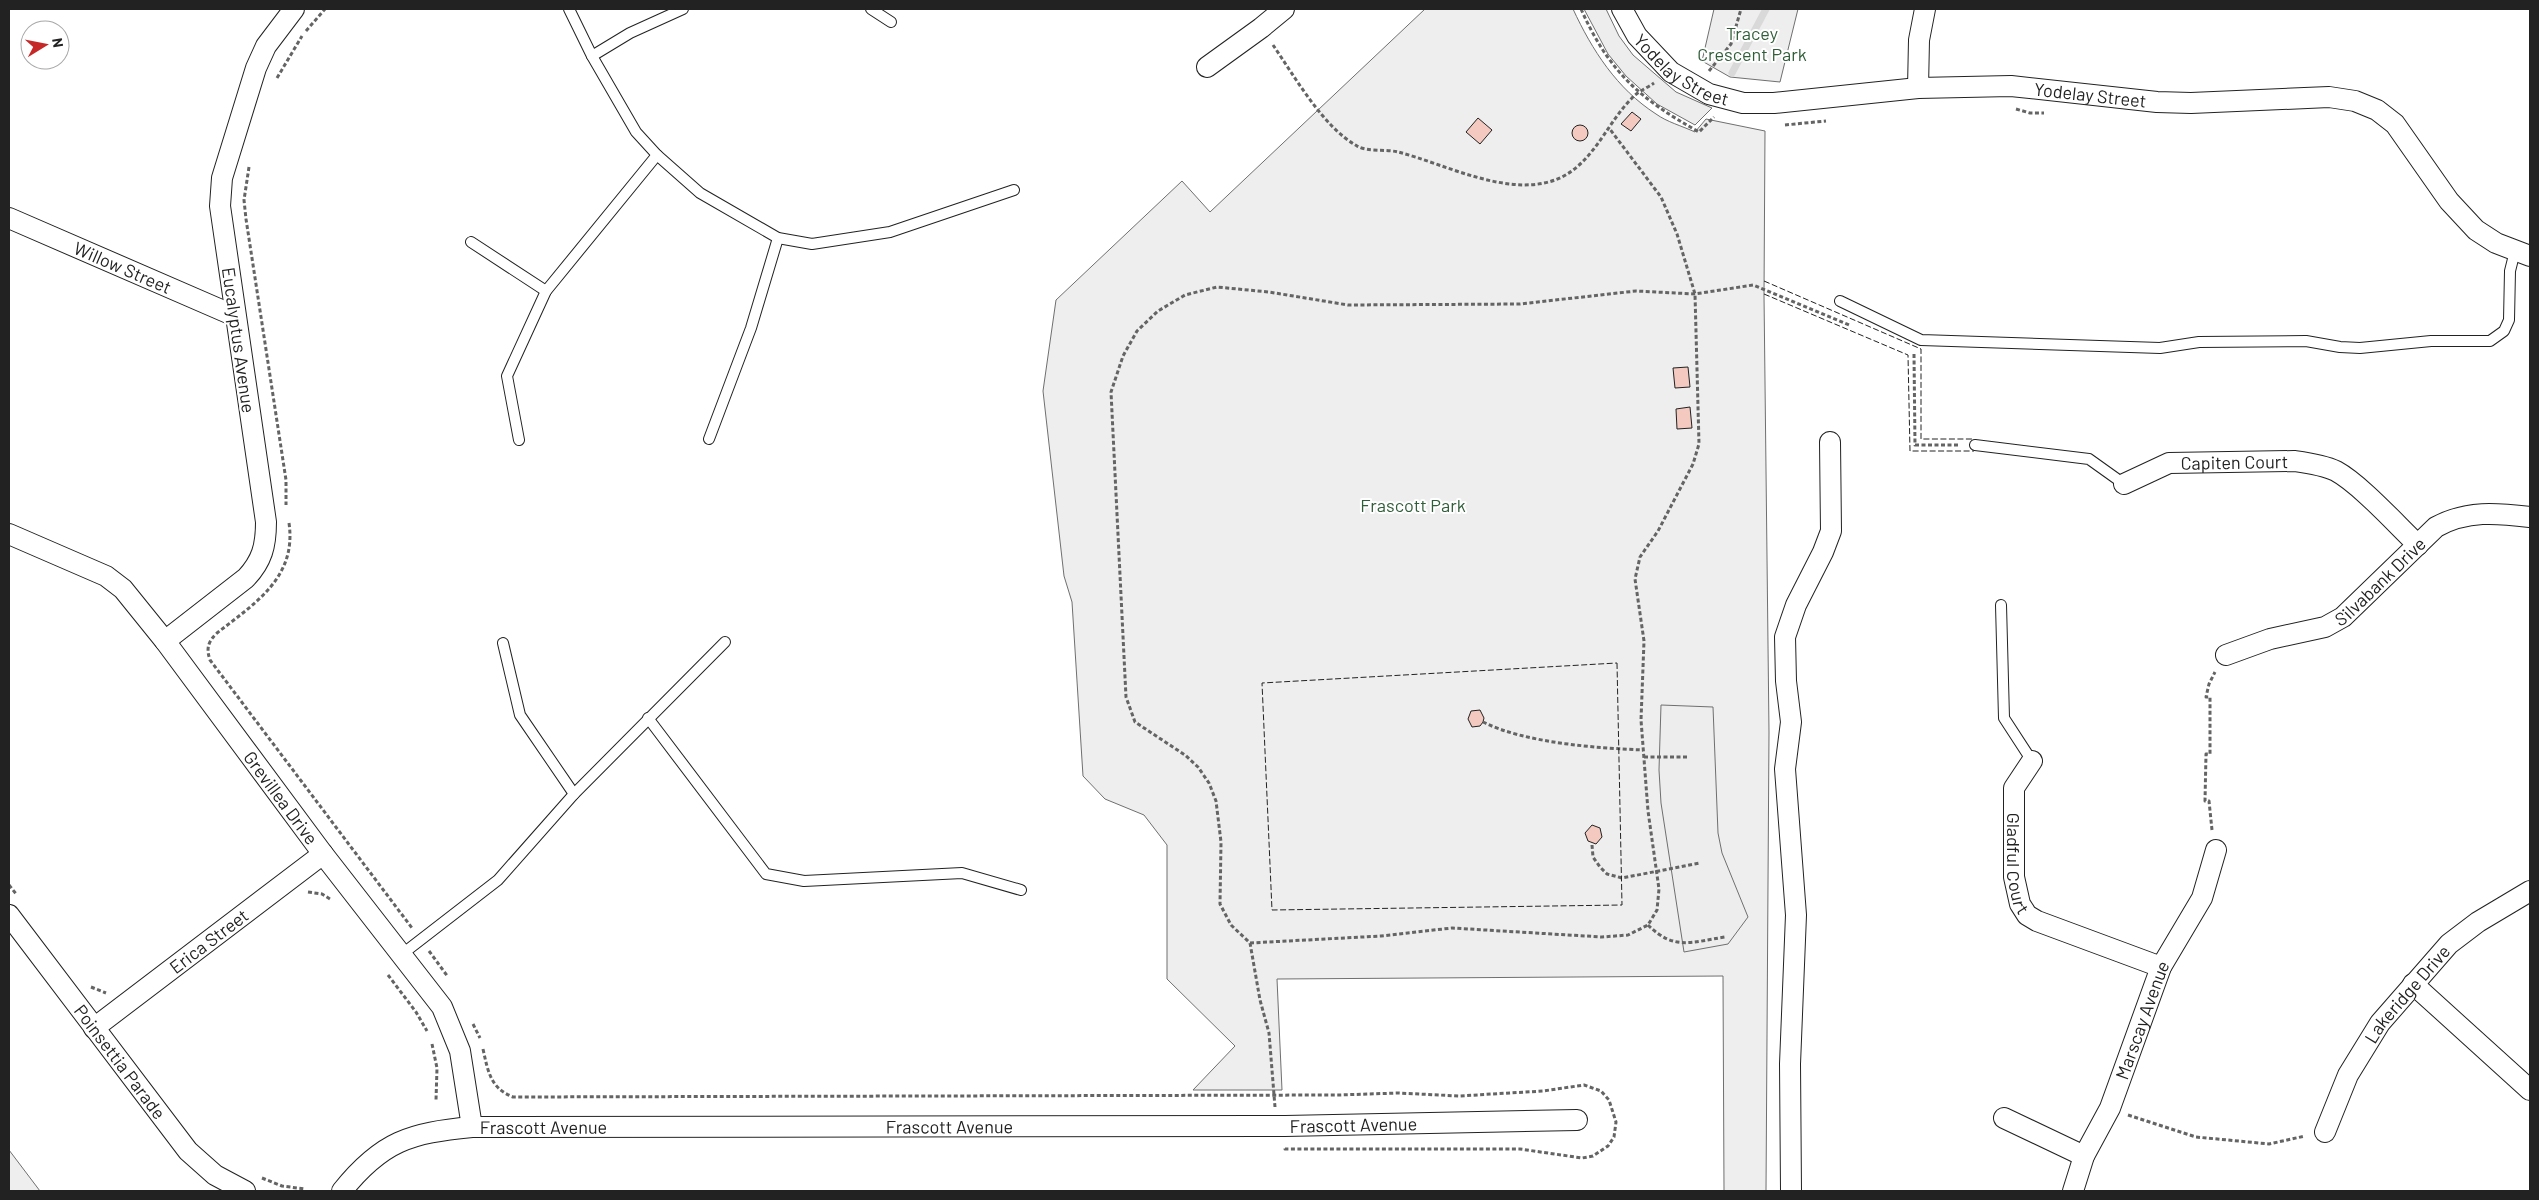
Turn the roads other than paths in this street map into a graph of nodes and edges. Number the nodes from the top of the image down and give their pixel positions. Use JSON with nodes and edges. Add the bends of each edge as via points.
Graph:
{"nodes":[{"id":1,"x":294,"y":9,"type":"edge"},
{"id":2,"x":569,"y":9,"type":"edge"},
{"id":3,"x":683,"y":9,"type":"edge"},
{"id":4,"x":871,"y":9,"type":"edge"},
{"id":5,"x":1284,"y":9,"type":"edge"},
{"id":6,"x":1622,"y":9,"type":"edge"},
{"id":7,"x":1925,"y":9,"type":"edge"},
{"id":8,"x":891,"y":22,"type":"dead end"},
{"id":9,"x":592,"y":56,"type":"junction"},
{"id":10,"x":1207,"y":67,"type":"dead end"},
{"id":11,"x":1918,"y":88,"type":"junction"},
{"id":12,"x":657,"y":155,"type":"junction"},
{"id":13,"x":1014,"y":190,"type":"dead end"},
{"id":14,"x":9,"y":218,"type":"edge"},
{"id":15,"x":778,"y":238,"type":"junction"},
{"id":16,"x":471,"y":242,"type":"dead end"},
{"id":17,"x":2523,"y":254,"type":"edge"},
{"id":18,"x":546,"y":291,"type":"junction"},
{"id":19,"x":1840,"y":301,"type":"dead end"},
{"id":20,"x":236,"y":316,"type":"junction"},
{"id":21,"x":709,"y":439,"type":"dead end"},
{"id":22,"x":519,"y":440,"type":"dead end"},
{"id":23,"x":1830,"y":442,"type":"dead end"},
{"id":24,"x":1975,"y":445,"type":"road end"},
{"id":25,"x":2124,"y":484,"type":"joint"},
{"id":26,"x":2530,"y":517,"type":"edge"},
{"id":27,"x":9,"y":534,"type":"edge"},
{"id":28,"x":2418,"y":545,"type":"junction"},
{"id":29,"x":2001,"y":605,"type":"dead end"},
{"id":30,"x":165,"y":641,"type":"junction"},
{"id":31,"x":725,"y":642,"type":"dead end"},
{"id":32,"x":503,"y":643,"type":"dead end"},
{"id":33,"x":2226,"y":655,"type":"road end"},
{"id":34,"x":648,"y":718,"type":"junction"},
{"id":35,"x":2032,"y":761,"type":"joint"},
{"id":36,"x":574,"y":794,"type":"junction"},
{"id":37,"x":2216,"y":850,"type":"road end"},
{"id":38,"x":323,"y":854,"type":"junction"},
{"id":39,"x":1021,"y":890,"type":"dead end"},
{"id":40,"x":2530,"y":891,"type":"edge"},
{"id":41,"x":9,"y":916,"type":"edge"},
{"id":42,"x":401,"y":955,"type":"junction"},
{"id":43,"x":2160,"y":967,"type":"junction"},
{"id":44,"x":2413,"y":984,"type":"junction"},
{"id":45,"x":94,"y":1028,"type":"junction"},
{"id":46,"x":2530,"y":1090,"type":"edge"},
{"id":47,"x":2004,"y":1118,"type":"dead end"},
{"id":48,"x":1576,"y":1120,"type":"dead end"},
{"id":49,"x":472,"y":1126,"type":"junction"},
{"id":50,"x":2325,"y":1132,"type":"road end"},
{"id":51,"x":2084,"y":1156,"type":"junction"},
{"id":52,"x":249,"y":1183,"type":"edge"},
{"id":53,"x":342,"y":1191,"type":"edge"},
{"id":54,"x":1791,"y":1191,"type":"edge"},
{"id":55,"x":2073,"y":1191,"type":"edge"}],
"edges":[{"from":1,"to":20,"type":"street","name":"Eucalyptus Avenue","via":[[266,46],[256,68],[222,178],[220,206]]},
{"from":2,"to":9,"type":"lane"},
{"from":3,"to":9,"type":"lane","via":[[630,33]]},
{"from":4,"to":8,"type":"lane"},
{"from":5,"to":10,"type":"street"},
{"from":6,"to":11,"type":"street","name":"Yodelay Street","via":[[1637,36],[1671,72],[1726,100],[1762,104]]},
{"from":7,"to":11,"type":"street","via":[[1919,40]]},
{"from":9,"to":12,"type":"lane","via":[[636,132]]},
{"from":11,"to":17,"type":"street","name":"Yodelay Street","via":[[2011,86],[2191,103],[2329,97],[2355,101],[2377,110],[2395,124],[2462,217],[2486,238]]},
{"from":12,"to":15,"type":"lane","via":[[700,193]]},
{"from":12,"to":18,"type":"lane"},
{"from":13,"to":15,"type":"lane","via":[[890,232],[812,244]]},
{"from":14,"to":20,"type":"street","name":"Willow Street"},
{"from":15,"to":21,"type":"lane","via":[[751,328]]},
{"from":16,"to":18,"type":"lane"},
{"from":17,"to":19,"type":"lane","via":[[2510,271],[2509,320],[2504,331],[2481,342],[2431,341],[2360,348],[2306,341],[2199,342],[2160,348],[1921,340]]},
{"from":18,"to":22,"type":"lane","via":[[507,376]]},
{"from":20,"to":30,"type":"street","name":"Eucalyptus Avenue","via":[[266,522],[264,552],[246,578]]},
{"from":23,"to":54,"type":"street","via":[[1831,531],[1796,605],[1785,637],[1791,722],[1785,769],[1796,915],[1790,1064]]},
{"from":24,"to":25,"type":"lane","name":"Capiten Court","via":[[2089,459]]},
{"from":25,"to":28,"type":"street","name":"Capiten Court","via":[[2169,463],[2294,461],[2311,464],[2336,471],[2351,482]]},
{"from":26,"to":28,"type":"street","name":"Silvabank Drive","via":[[2476,513],[2456,518],[2436,527]]},
{"from":27,"to":30,"type":"street","name":"Grevillea Drive","via":[[106,576],[123,589]]},
{"from":28,"to":33,"type":"street","name":"Silvabank Drive","via":[[2343,617],[2325,627],[2270,639]]},
{"from":29,"to":35,"type":"lane","via":[[2004,718]]},
{"from":30,"to":38,"type":"street","name":"Grevillea Drive"},
{"from":31,"to":34,"type":"lane"},
{"from":32,"to":36,"type":"lane","via":[[520,715]]},
{"from":34,"to":36,"type":"lane"},
{"from":34,"to":39,"type":"lane","via":[[766,874],[804,881],[962,872]]},
{"from":35,"to":43,"type":"street","name":"Gladful Court","via":[[2014,788],[2014,877],[2020,904],[2027,915],[2037,921]]},
{"from":36,"to":42,"type":"lane","via":[[498,880]]},
{"from":37,"to":43,"type":"street","name":"Marscay Avenue","via":[[2202,898]]},
{"from":38,"to":42,"type":"street","name":"Grevillea Drive"},
{"from":38,"to":45,"type":"street","name":"Erica Street"},
{"from":40,"to":44,"type":"street","name":"Lakeridge Drive","via":[[2478,922],[2449,944]]},
{"from":41,"to":45,"type":"street","name":"Poinsettia Parade"},
{"from":42,"to":49,"type":"street","name":"Grevillea Drive","via":[[442,1007],[452,1028],[460,1051]]},
{"from":43,"to":51,"type":"street","name":"Marscay Avenue","via":[[2110,1108]]},
{"from":44,"to":46,"type":"street"},
{"from":44,"to":50,"type":"street","name":"Lakeridge Drive","via":[[2380,1023],[2348,1076]]},
{"from":45,"to":52,"type":"street","name":"Poinsettia Parade","via":[[188,1151],[215,1174]]},
{"from":47,"to":51,"type":"street"},
{"from":48,"to":49,"type":"street","name":"Frascott Avenue","via":[[1277,1125]]},
{"from":49,"to":53,"type":"street","name":"Frascott Avenue","via":[[422,1133],[399,1141],[375,1156]]},
{"from":51,"to":55,"type":"street","name":"Marscay Avenue"}]}
